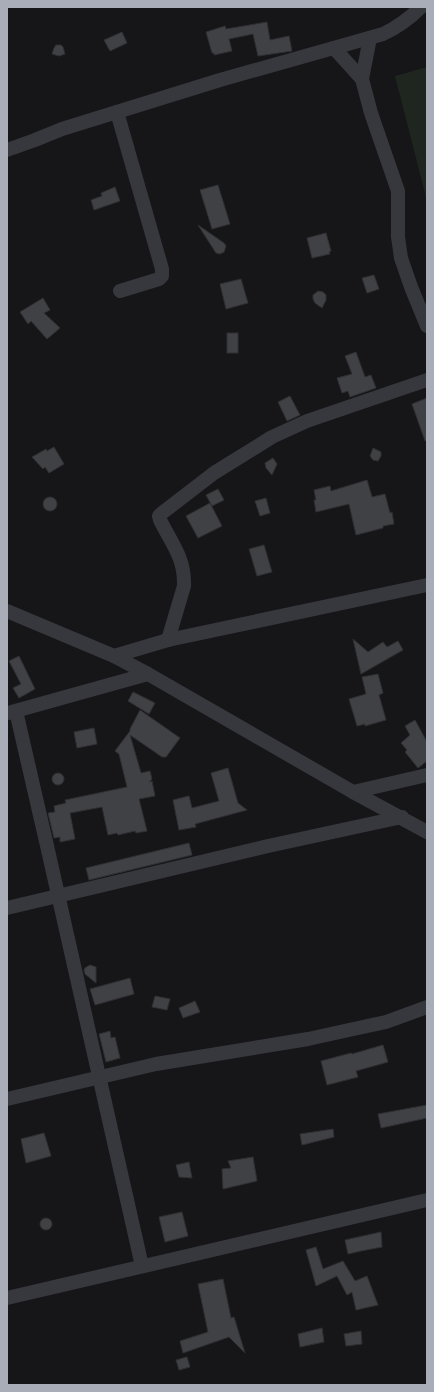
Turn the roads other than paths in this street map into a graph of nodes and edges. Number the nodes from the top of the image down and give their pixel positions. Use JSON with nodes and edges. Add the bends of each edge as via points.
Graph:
{"nodes":[{"id":1,"x":421,"y":7,"type":"edge"},
{"id":2,"x":370,"y":38,"type":"junction"},
{"id":3,"x":334,"y":48,"type":"junction"},
{"id":4,"x":362,"y":80,"type":"junction"},
{"id":5,"x":117,"y":112,"type":"junction"},
{"id":6,"x":7,"y":150,"type":"edge"},
{"id":7,"x":120,"y":291,"type":"dead end"},
{"id":8,"x":427,"y":326,"type":"edge"},
{"id":9,"x":427,"y":380,"type":"edge"},
{"id":10,"x":427,"y":585,"type":"edge"},
{"id":11,"x":7,"y":611,"type":"edge"},
{"id":12,"x":168,"y":640,"type":"junction"},
{"id":13,"x":114,"y":656,"type":"junction"},
{"id":14,"x":148,"y":674,"type":"junction"},
{"id":15,"x":11,"y":712,"type":"edge"},
{"id":16,"x":427,"y":775,"type":"edge"},
{"id":17,"x":353,"y":792,"type":"junction"},
{"id":18,"x":402,"y":817,"type":"junction"},
{"id":19,"x":427,"y":832,"type":"edge"},
{"id":20,"x":59,"y":896,"type":"junction"},
{"id":21,"x":7,"y":908,"type":"edge"},
{"id":22,"x":427,"y":1007,"type":"edge"},
{"id":23,"x":98,"y":1077,"type":"junction"},
{"id":24,"x":7,"y":1098,"type":"edge"},
{"id":25,"x":427,"y":1200,"type":"edge"},
{"id":26,"x":142,"y":1266,"type":"junction"},
{"id":27,"x":7,"y":1298,"type":"edge"}],
"edges":[{"from":1,"to":2,"type":"street","via":[[398,27]]},
{"from":2,"to":3,"type":"street"},
{"from":2,"to":4,"type":"street"},
{"from":3,"to":4,"type":"street"},
{"from":3,"to":5,"type":"street"},
{"from":4,"to":8,"type":"street","via":[[398,192],[398,237],[401,258]]},
{"from":5,"to":6,"type":"street","via":[[62,128]]},
{"from":5,"to":7,"type":"street","via":[[162,269],[162,276],[159,279]]},
{"from":9,"to":12,"type":"street","via":[[307,421],[272,437],[214,473],[162,512],[160,520],[178,553],[184,578]]},
{"from":10,"to":12,"type":"street"},
{"from":11,"to":13,"type":"street"},
{"from":12,"to":13,"type":"street"},
{"from":13,"to":14,"type":"street"},
{"from":14,"to":15,"type":"street"},
{"from":14,"to":17,"type":"street"},
{"from":15,"to":20,"type":"street"},
{"from":16,"to":17,"type":"street"},
{"from":17,"to":18,"type":"street"},
{"from":18,"to":19,"type":"street"},
{"from":18,"to":20,"type":"street"},
{"from":20,"to":21,"type":"street"},
{"from":20,"to":23,"type":"street"},
{"from":22,"to":23,"type":"street","via":[[386,1022],[308,1039],[156,1064]]},
{"from":23,"to":24,"type":"street"},
{"from":23,"to":26,"type":"street"},
{"from":25,"to":26,"type":"street"},
{"from":26,"to":27,"type":"street"}]}
